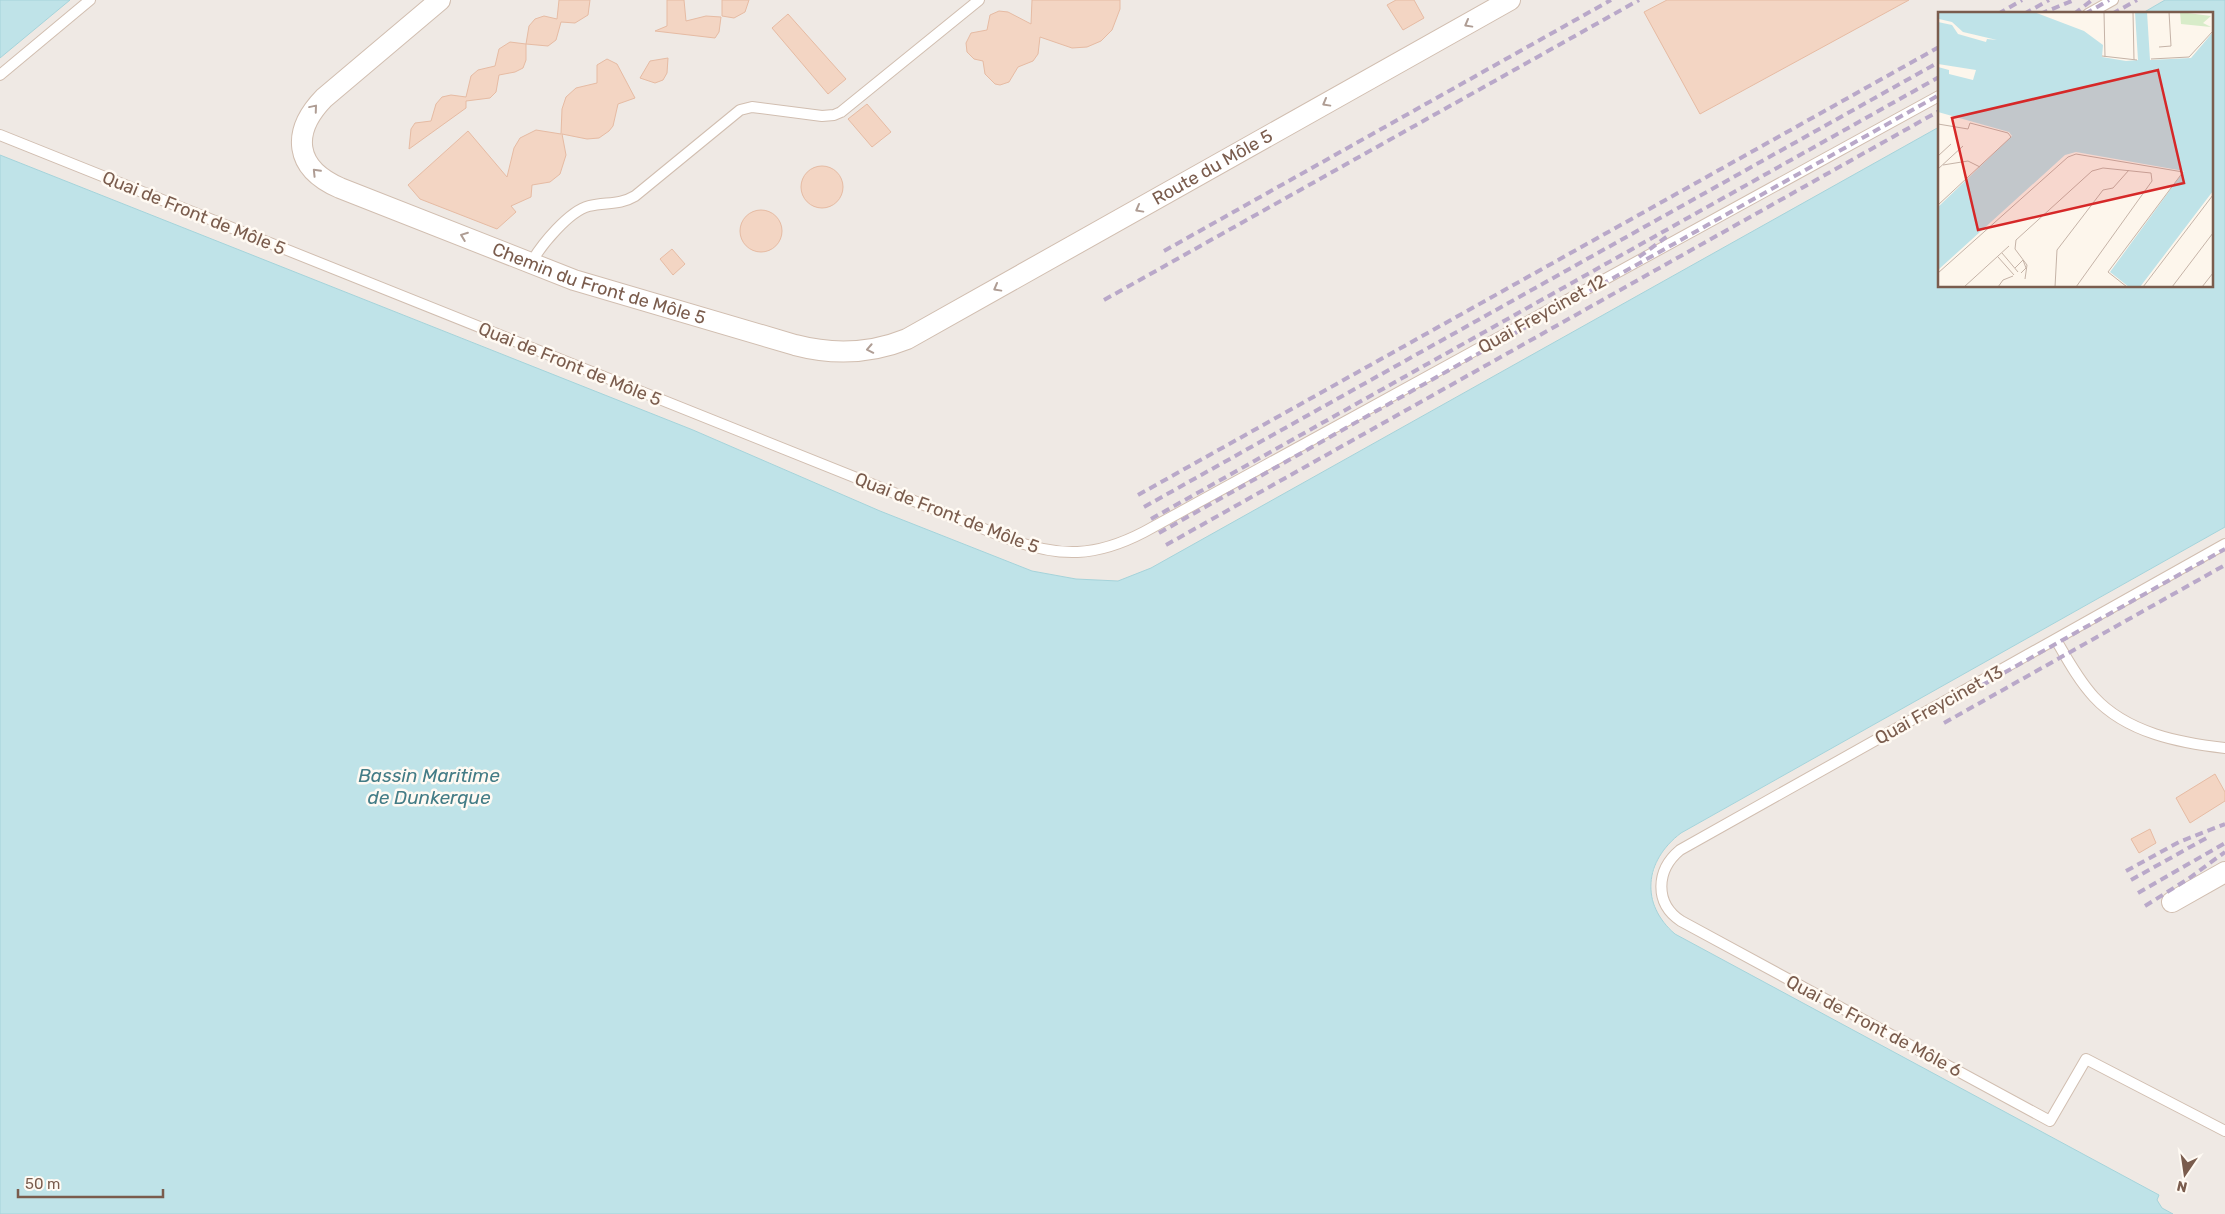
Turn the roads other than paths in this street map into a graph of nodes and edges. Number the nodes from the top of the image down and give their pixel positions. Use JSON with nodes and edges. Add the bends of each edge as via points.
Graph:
{"nodes":[{"id":1,"x":90,"y":0,"type":"edge"},
{"id":2,"x":440,"y":0,"type":"edge"},
{"id":3,"x":979,"y":0,"type":"edge"},
{"id":4,"x":1510,"y":0,"type":"edge"},
{"id":5,"x":2113,"y":0,"type":"edge"},
{"id":6,"x":2092,"y":12,"type":"edge"},
{"id":7,"x":0,"y":75,"type":"edge"},
{"id":8,"x":1938,"y":97,"type":"edge"},
{"id":9,"x":0,"y":135,"type":"edge"},
{"id":10,"x":530,"y":263,"type":"junction"},
{"id":11,"x":916,"y":334,"type":"joint"},
{"id":12,"x":1144,"y":532,"type":"joint"},
{"id":13,"x":2225,"y":544,"type":"edge"},
{"id":14,"x":2056,"y":640,"type":"junction"},
{"id":15,"x":2225,"y":748,"type":"edge"},
{"id":16,"x":2225,"y":872,"type":"edge"},
{"id":17,"x":1662,"y":877,"type":"joint"},
{"id":18,"x":2172,"y":902,"type":"dead end"},
{"id":19,"x":2225,"y":1131,"type":"edge"}],
"edges":[{"from":1,"to":7,"type":"lane"},
{"from":10,"to":2,"type":"street","name":"Chemin du Front de Môle 5","one_way":true,"via":[[331,184],[316,173],[304,153],[305,121],[316,106]]},
{"from":3,"to":10,"type":"lane","via":[[841,112],[828,116],[752,107],[740,110],[635,196],[578,211],[544,243]]},
{"from":4,"to":11,"type":"street","name":"Route du Môle 5","one_way":true},
{"from":5,"to":6,"type":"lane"},
{"from":8,"to":12,"type":"lane","name":"Quai Freycinet 12"},
{"from":9,"to":12,"type":"lane","name":"Quai de Front de Môle 5","via":[[1037,549],[1074,554],[1090,552]]},
{"from":11,"to":10,"type":"street","name":"Chemin du Front de Môle 5","one_way":true,"via":[[897,343],[865,351],[813,350],[589,285]]},
{"from":13,"to":14,"type":"lane","name":"Quai Freycinet 13"},
{"from":14,"to":15,"type":"lane","via":[[2089,691],[2115,715],[2160,735]]},
{"from":14,"to":17,"type":"lane","name":"Quai Freycinet 13","via":[[1680,850]]},
{"from":16,"to":18,"type":"street"},
{"from":17,"to":19,"type":"lane","name":"Quai de Front de Môle 6","via":[[1665,907],[1681,922],[2050,1121],[2086,1059]]}]}
